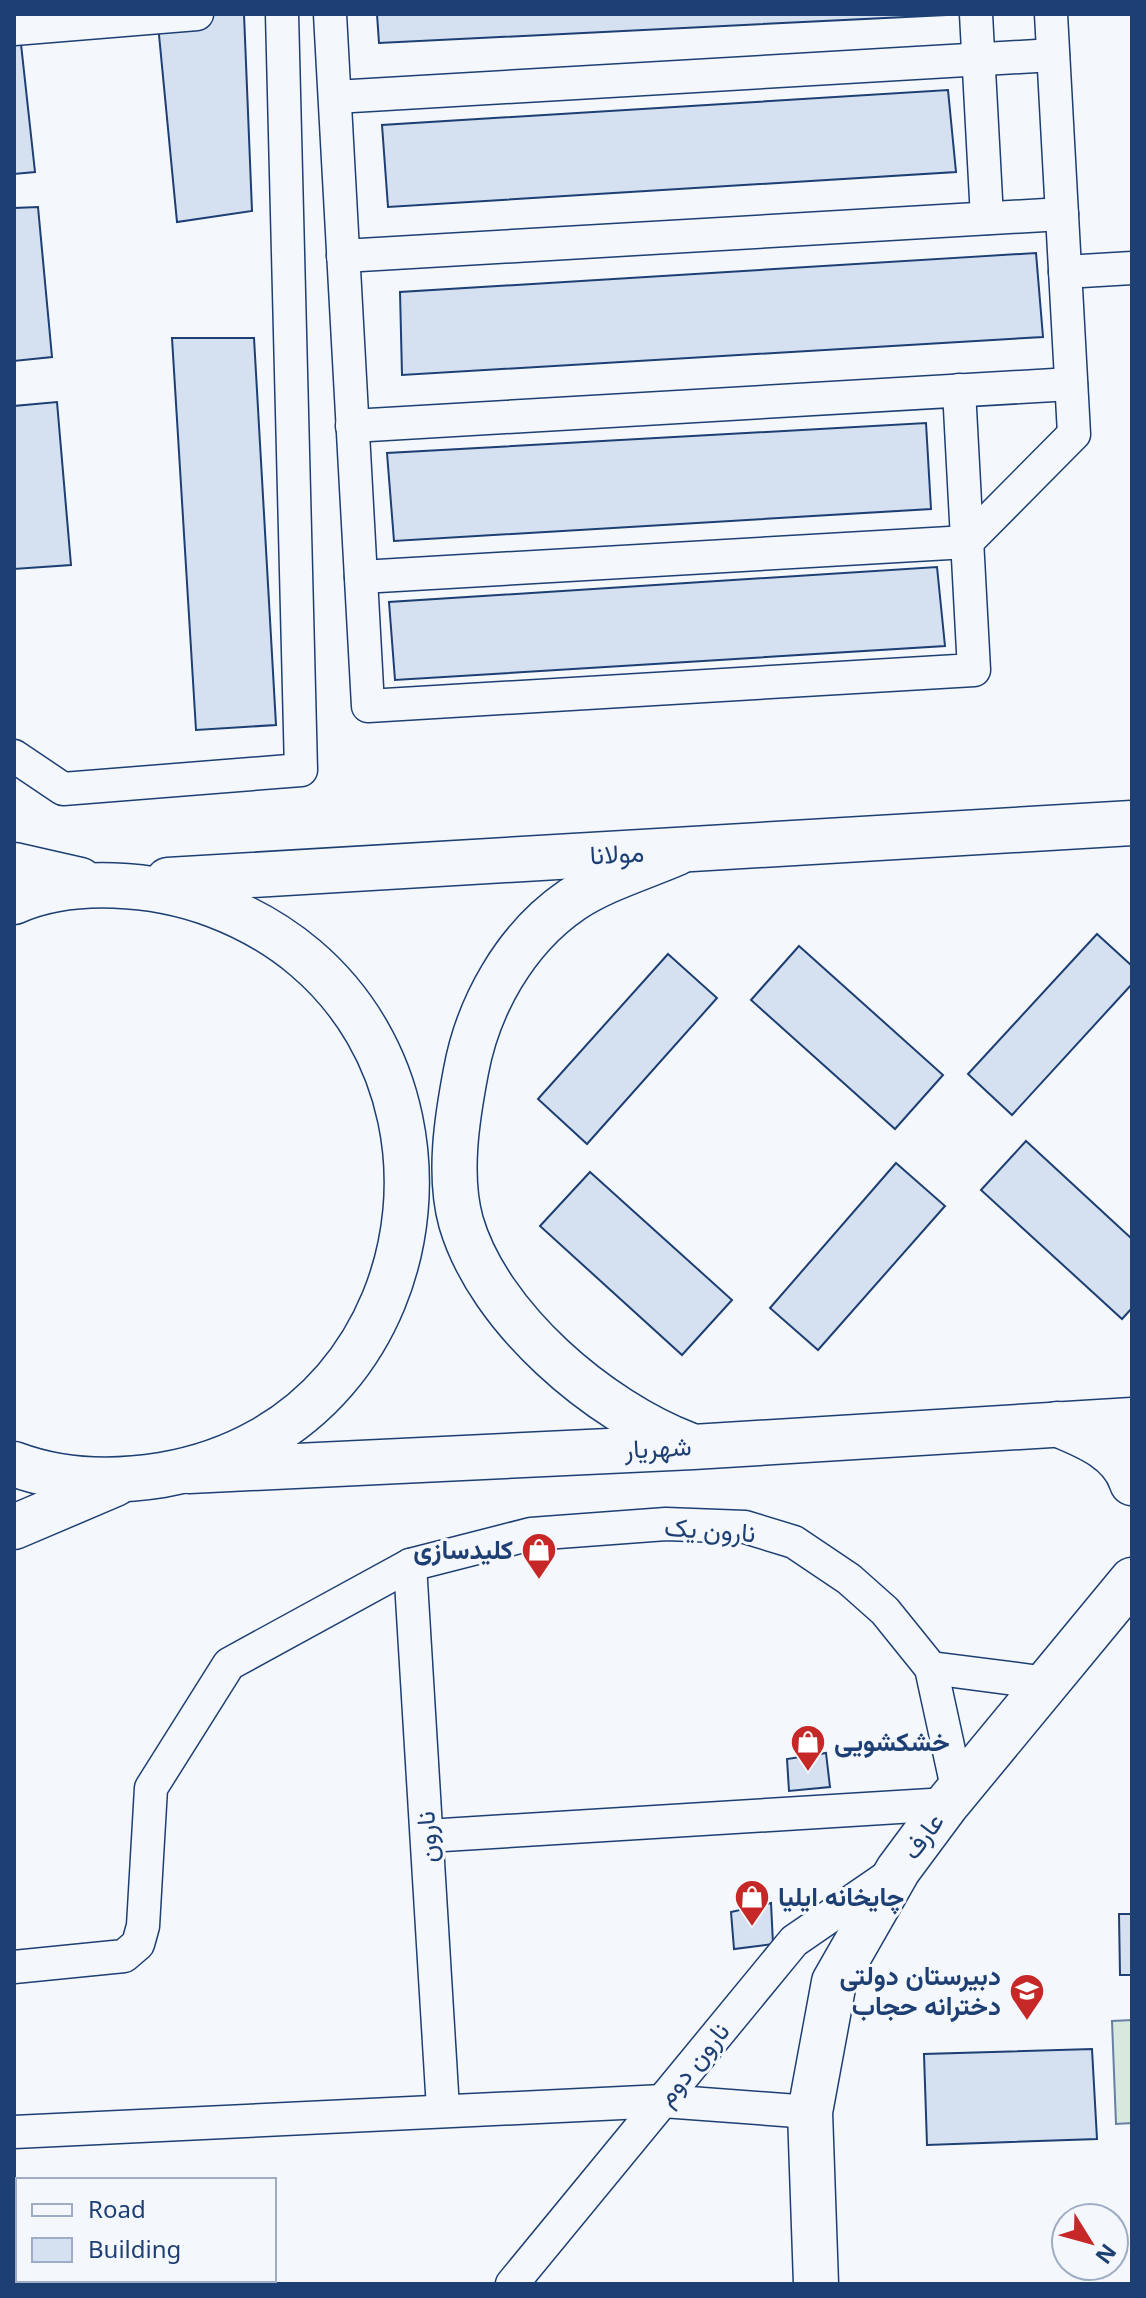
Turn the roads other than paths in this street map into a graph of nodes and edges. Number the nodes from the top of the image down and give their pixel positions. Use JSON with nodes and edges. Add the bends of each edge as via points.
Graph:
{"nodes":[{"id":1,"x":197,"y":14,"type":"edge"},
{"id":2,"x":282,"y":14,"type":"edge"},
{"id":3,"x":330,"y":14,"type":"edge"},
{"id":4,"x":976,"y":14,"type":"edge"},
{"id":5,"x":1051,"y":14,"type":"edge"},
{"id":6,"x":14,"y":29,"type":"edge"},
{"id":7,"x":1053,"y":55,"type":"junction"},
{"id":8,"x":978,"y":59,"type":"junction"},
{"id":9,"x":335,"y":97,"type":"junction"},
{"id":10,"x":1062,"y":214,"type":"junction"},
{"id":11,"x":987,"y":218,"type":"junction"},
{"id":12,"x":343,"y":256,"type":"junction"},
{"id":13,"x":1132,"y":268,"type":"edge"},
{"id":14,"x":1065,"y":272,"type":"junction"},
{"id":15,"x":1071,"y":384,"type":"junction"},
{"id":16,"x":959,"y":390,"type":"junction"},
{"id":17,"x":352,"y":426,"type":"junction"},
{"id":18,"x":967,"y":542,"type":"junction"},
{"id":19,"x":361,"y":577,"type":"junction"},
{"id":20,"x":14,"y":756,"type":"edge"},
{"id":21,"x":1132,"y":823,"type":"edge"},
{"id":22,"x":687,"y":849,"type":"junction"},
{"id":23,"x":14,"y":865,"type":"edge"},
{"id":24,"x":101,"y":884,"type":"junction"},
{"id":25,"x":14,"y":902,"type":"edge"},
{"id":26,"x":1132,"y":1420,"type":"edge"},
{"id":27,"x":1057,"y":1424,"type":"junction"},
{"id":28,"x":693,"y":1447,"type":"junction"},
{"id":29,"x":14,"y":1464,"type":"edge"},
{"id":30,"x":183,"y":1471,"type":"junction"},
{"id":31,"x":120,"y":1482,"type":"junction"},
{"id":32,"x":1132,"y":1483,"type":"edge"},
{"id":33,"x":14,"y":1527,"type":"edge"},
{"id":34,"x":410,"y":1565,"type":"junction"},
{"id":35,"x":1132,"y":1580,"type":"edge"},
{"id":36,"x":931,"y":1668,"type":"junction"},
{"id":37,"x":1047,"y":1683,"type":"junction"},
{"id":38,"x":953,"y":1798,"type":"junction"},
{"id":39,"x":427,"y":1836,"type":"junction"},
{"id":40,"x":898,"y":1870,"type":"junction"},
{"id":41,"x":14,"y":1967,"type":"edge"},
{"id":42,"x":663,"y":2101,"type":"junction"},
{"id":43,"x":443,"y":2109,"type":"junction"},
{"id":44,"x":810,"y":2112,"type":"junction"},
{"id":45,"x":14,"y":2132,"type":"edge"},
{"id":46,"x":512,"y":2284,"type":"edge"},
{"id":47,"x":816,"y":2284,"type":"edge"}],
"edges":[{"from":1,"to":6,"type":"street"},
{"from":2,"to":20,"type":"street","via":[[301,770],[63,789]]},
{"from":3,"to":9,"type":"street"},
{"from":4,"to":8,"type":"street"},
{"from":5,"to":7,"type":"street"},
{"from":7,"to":8,"type":"street"},
{"from":7,"to":10,"type":"street"},
{"from":8,"to":9,"type":"street"},
{"from":8,"to":11,"type":"street"},
{"from":9,"to":12,"type":"street"},
{"from":10,"to":11,"type":"street"},
{"from":10,"to":14,"type":"street"},
{"from":11,"to":12,"type":"street"},
{"from":12,"to":17,"type":"street"},
{"from":13,"to":14,"type":"street"},
{"from":14,"to":15,"type":"street"},
{"from":15,"to":16,"type":"street"},
{"from":15,"to":18,"type":"street","via":[[1074,434]]},
{"from":16,"to":17,"type":"street"},
{"from":16,"to":18,"type":"street"},
{"from":17,"to":19,"type":"street"},
{"from":18,"to":19,"type":"street"},
{"from":18,"to":19,"type":"street","via":[[974,670],[543,696],[368,706]]},
{"from":21,"to":22,"type":"main road","name":"مولانا"},
{"from":22,"to":24,"type":"main road","name":"مولانا"},
{"from":22,"to":28,"type":"main road","via":[[571,901],[516,955],[477,1021],[469,1047],[458,1099],[456,1161],[461,1220],[472,1249],[482,1271],[527,1330],[566,1369],[622,1410],[654,1432]]},
{"from":23,"to":24,"type":"main road"},
{"from":24,"to":25,"type":"main road"},
{"from":24,"to":30,"type":"main road","via":[[179,891],[252,919],[315,964],[365,1024],[397,1095],[409,1172],[402,1250],[374,1323],[329,1386],[269,1436]]},
{"from":26,"to":27,"type":"main road","name":"شهریار"},
{"from":27,"to":28,"type":"main road","name":"شهریار"},
{"from":27,"to":32,"type":"main road","via":[[1101,1442]]},
{"from":28,"to":30,"type":"main road","name":"شهریار"},
{"from":29,"to":31,"type":"main road","via":[[43,1475]]},
{"from":30,"to":31,"type":"main road"},
{"from":31,"to":33,"type":"main road"},
{"from":34,"to":36,"type":"street","name":"نارون یک","via":[[531,1534],[666,1524],[745,1527],[794,1542],[849,1579],[885,1611]]},
{"from":34,"to":39,"type":"street","name":"نارون"},
{"from":34,"to":41,"type":"street","name":"نارون یک","via":[[229,1664],[151,1788],[138,1944],[124,1956]]},
{"from":35,"to":37,"type":"main road","name":"عارف"},
{"from":36,"to":37,"type":"street"},
{"from":36,"to":38,"type":"street","name":"نارون یک"},
{"from":37,"to":38,"type":"main road","name":"عارف"},
{"from":38,"to":39,"type":"street"},
{"from":38,"to":40,"type":"main road","name":"عارف"},
{"from":39,"to":43,"type":"street","name":"نارون"},
{"from":40,"to":42,"type":"street","name":"نارون دوم","via":[[794,1941]]},
{"from":40,"to":44,"type":"main road","name":"عارف","via":[[834,1982]]},
{"from":42,"to":43,"type":"street"},
{"from":42,"to":44,"type":"street"},
{"from":42,"to":46,"type":"street","name":"نارون دوم"},
{"from":43,"to":45,"type":"street"},
{"from":44,"to":47,"type":"main road","name":"عارف"}]}
